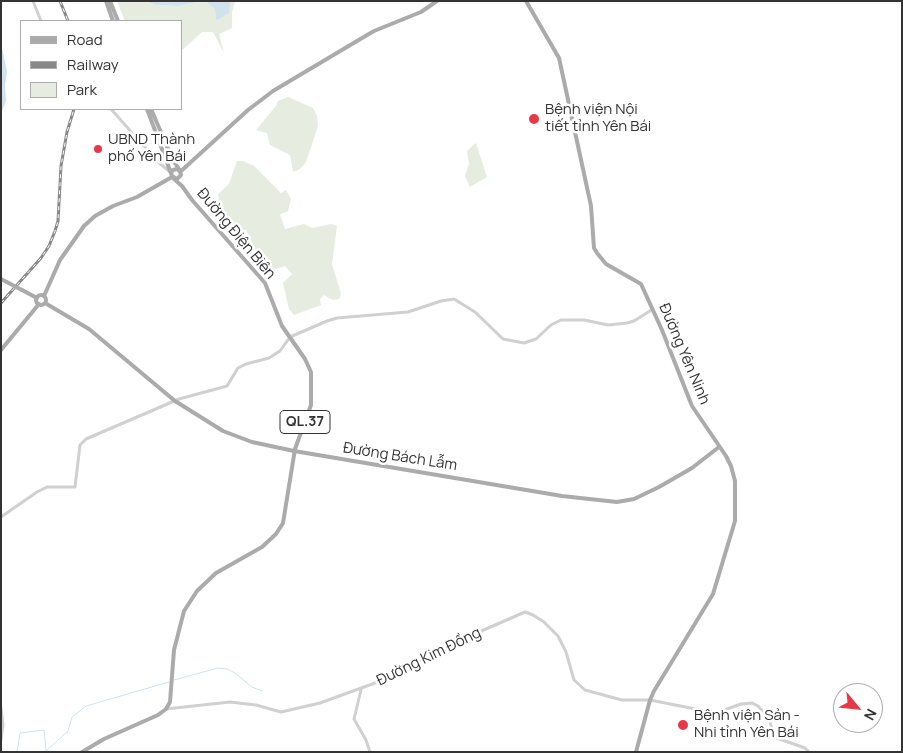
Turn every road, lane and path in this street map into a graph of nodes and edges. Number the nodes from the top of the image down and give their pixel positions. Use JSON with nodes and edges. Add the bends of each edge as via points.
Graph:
{"nodes":[{"id":1,"x":33,"y":1,"type":"edge"},
{"id":2,"x":106,"y":1,"type":"edge"},
{"id":3,"x":110,"y":1,"type":"edge"},
{"id":4,"x":437,"y":1,"type":"edge"},
{"id":5,"x":526,"y":1,"type":"edge"},
{"id":6,"x":40,"y":20,"type":"edge"},
{"id":7,"x":114,"y":20,"type":"edge"},
{"id":8,"x":118,"y":20,"type":"edge"},
{"id":9,"x":112,"y":110,"type":"edge"},
{"id":10,"x":146,"y":110,"type":"edge"},
{"id":11,"x":151,"y":110,"type":"edge"},
{"id":12,"x":180,"y":172,"type":"junction"},
{"id":13,"x":172,"y":176,"type":"junction"},
{"id":14,"x":182,"y":186,"type":"junction"},
{"id":15,"x":1,"y":279,"type":"edge"},
{"id":16,"x":44,"y":296,"type":"junction"},
{"id":17,"x":37,"y":298,"type":"junction"},
{"id":18,"x":46,"y":303,"type":"junction"},
{"id":19,"x":39,"y":304,"type":"junction"},
{"id":20,"x":653,"y":309,"type":"junction"},
{"id":21,"x":290,"y":337,"type":"junction"},
{"id":22,"x":1,"y":350,"type":"edge"},
{"id":23,"x":174,"y":401,"type":"junction"},
{"id":24,"x":719,"y":447,"type":"junction"},
{"id":25,"x":294,"y":451,"type":"junction"},
{"id":26,"x":1,"y":517,"type":"edge"},
{"id":27,"x":361,"y":689,"type":"junction"},
{"id":28,"x":650,"y":700,"type":"junction"},
{"id":29,"x":1,"y":708,"type":"edge"},
{"id":30,"x":166,"y":709,"type":"junction"},
{"id":31,"x":1,"y":740,"type":"edge"},
{"id":32,"x":82,"y":752,"type":"edge"},
{"id":33,"x":370,"y":752,"type":"edge"},
{"id":34,"x":636,"y":752,"type":"edge"},
{"id":35,"x":809,"y":752,"type":"edge"}],
"edges":[{"from":1,"to":6,"type":"street"},
{"from":2,"to":7,"type":"main road"},
{"from":3,"to":8,"type":"main road"},
{"from":4,"to":12,"type":"main road","via":[[421,12],[374,31],[273,91]]},
{"from":5,"to":20,"type":"main road","name":"Đường Yên Ninh","via":[[559,58],[591,206],[594,248],[606,264],[641,284]]},
{"from":9,"to":13,"type":"street"},
{"from":10,"to":13,"type":"main road","number":"QL.37"},
{"from":11,"to":12,"type":"main road"},
{"from":12,"to":13,"type":"main road","via":[[178,178]]},
{"from":12,"to":13,"type":"main road","via":[[174,169]]},
{"from":12,"to":14,"type":"main road","name":"Đường Điện Biên"},
{"from":13,"to":14,"type":"main road","name":"Đường Điện Biên","number":"QL.37"},
{"from":13,"to":16,"type":"main road","via":[[137,197],[95,216],[84,226],[60,260]]},
{"from":14,"to":21,"type":"main road","name":"Đường Điện Biên","number":"QL.37","via":[[262,278],[282,326]]},
{"from":15,"to":17,"type":"main road","bridge":true},
{"from":16,"to":17,"type":"main road"},
{"from":16,"to":18,"type":"main road"},
{"from":17,"to":19,"type":"main road"},
{"from":18,"to":19,"type":"main road"},
{"from":18,"to":23,"type":"main road","name":"Đường Bách Lẫm","via":[[88,329]]},
{"from":19,"to":22,"type":"main road"},
{"from":20,"to":21,"type":"street","via":[[627,323],[608,325],[561,320],[536,339],[524,343],[503,339],[470,308],[454,298],[408,312],[337,318]]},
{"from":20,"to":24,"type":"main road","name":"Đường Yên Ninh","via":[[692,406]]},
{"from":21,"to":23,"type":"street","via":[[280,351],[269,358],[238,368],[227,386]]},
{"from":21,"to":25,"type":"main road","name":"Đường Điện Biên","number":"QL.37","via":[[308,365],[312,386],[311,405]]},
{"from":23,"to":25,"type":"main road","name":"Đường Bách Lẫm","via":[[223,431],[252,442]]},
{"from":23,"to":26,"type":"street","via":[[86,438],[80,446],[75,488],[47,488],[36,492]]},
{"from":24,"to":25,"type":"main road","name":"Đường Bách Lẫm","via":[[659,487],[634,499],[617,502],[562,496]]},
{"from":24,"to":28,"type":"main road","name":"Đường Yên Ninh","via":[[734,474],[735,521],[712,597]]},
{"from":25,"to":30,"type":"main road","name":"Đường Điện Biên","number":"QL.37","via":[[283,524],[262,547],[216,573],[197,591],[184,612],[174,650],[170,702]]},
{"from":27,"to":28,"type":"street","name":"Đường Kim Đồng","via":[[525,612],[544,622],[558,636],[574,680],[582,688],[622,700]]},
{"from":27,"to":30,"type":"street","name":"Đường Kim Đồng","via":[[281,712],[230,702]]},
{"from":27,"to":33,"type":"street","via":[[354,719]]},
{"from":28,"to":34,"type":"main road","name":"Đường Yên Ninh"},
{"from":28,"to":35,"type":"street","via":[[716,713],[752,703],[769,718],[774,737]]},
{"from":29,"to":31,"type":"street"},
{"from":30,"to":32,"type":"main road"}]}
